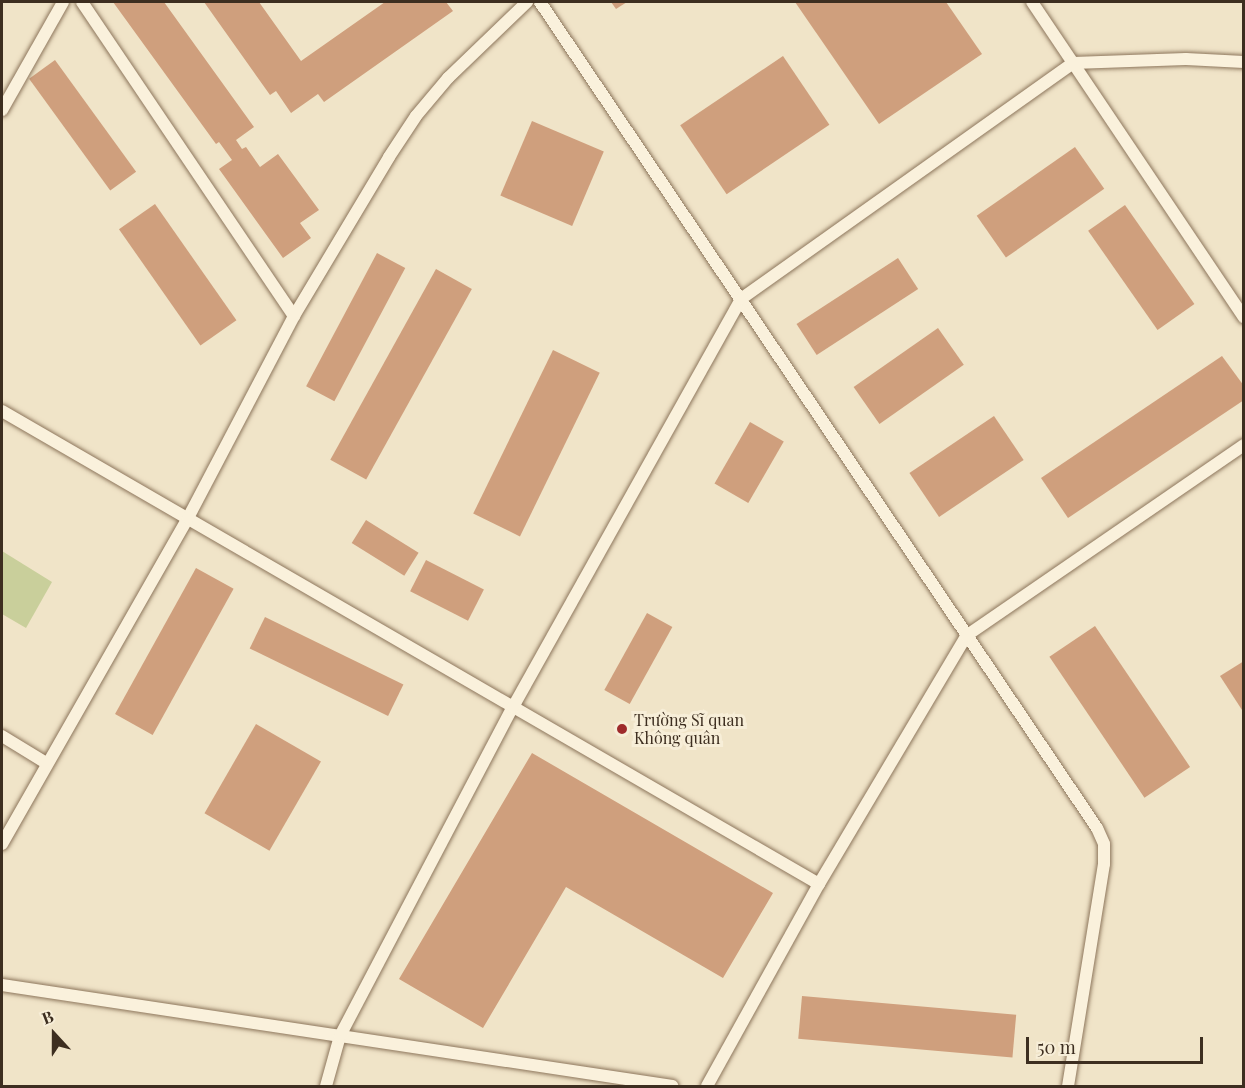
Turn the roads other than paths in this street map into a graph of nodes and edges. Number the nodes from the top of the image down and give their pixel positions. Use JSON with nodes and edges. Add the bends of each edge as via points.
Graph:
{"nodes":[{"id":1,"x":63,"y":2,"type":"edge"},
{"id":2,"x":82,"y":2,"type":"edge"},
{"id":3,"x":527,"y":2,"type":"edge"},
{"id":4,"x":540,"y":2,"type":"edge"},
{"id":5,"x":1032,"y":2,"type":"edge"},
{"id":6,"x":1244,"y":62,"type":"edge"},
{"id":7,"x":1073,"y":63,"type":"junction"},
{"id":8,"x":2,"y":110,"type":"edge"},
{"id":9,"x":741,"y":299,"type":"junction"},
{"id":10,"x":294,"y":316,"type":"junction"},
{"id":11,"x":1244,"y":317,"type":"edge"},
{"id":12,"x":2,"y":411,"type":"edge"},
{"id":13,"x":1244,"y":445,"type":"edge"},
{"id":14,"x":188,"y":518,"type":"junction"},
{"id":15,"x":966,"y":636,"type":"junction"},
{"id":16,"x":513,"y":707,"type":"junction"},
{"id":17,"x":2,"y":736,"type":"edge"},
{"id":18,"x":46,"y":763,"type":"junction"},
{"id":19,"x":2,"y":844,"type":"edge"},
{"id":20,"x":819,"y":884,"type":"junction"},
{"id":21,"x":2,"y":985,"type":"edge"},
{"id":22,"x":340,"y":1036,"type":"junction"},
{"id":23,"x":326,"y":1086,"type":"edge"},
{"id":24,"x":672,"y":1086,"type":"edge"},
{"id":25,"x":707,"y":1086,"type":"edge"},
{"id":26,"x":1068,"y":1086,"type":"edge"}],
"edges":[{"from":1,"to":8,"type":"lane"},
{"from":2,"to":10,"type":"lane"},
{"from":3,"to":10,"type":"lane","via":[[448,78],[416,116]]},
{"from":4,"to":9,"type":"lane"},
{"from":5,"to":7,"type":"lane"},
{"from":6,"to":7,"type":"lane","via":[[1186,59]]},
{"from":7,"to":9,"type":"lane"},
{"from":7,"to":11,"type":"lane"},
{"from":9,"to":15,"type":"lane"},
{"from":9,"to":16,"type":"lane"},
{"from":10,"to":14,"type":"lane"},
{"from":12,"to":14,"type":"lane"},
{"from":13,"to":15,"type":"lane"},
{"from":14,"to":16,"type":"lane"},
{"from":14,"to":18,"type":"lane"},
{"from":15,"to":20,"type":"lane"},
{"from":15,"to":26,"type":"lane","via":[[1097,828],[1104,844]]},
{"from":16,"to":20,"type":"lane"},
{"from":16,"to":22,"type":"lane"},
{"from":17,"to":18,"type":"lane"},
{"from":18,"to":19,"type":"lane"},
{"from":20,"to":25,"type":"lane"},
{"from":21,"to":22,"type":"lane"},
{"from":22,"to":23,"type":"lane"},
{"from":22,"to":24,"type":"lane"}]}
